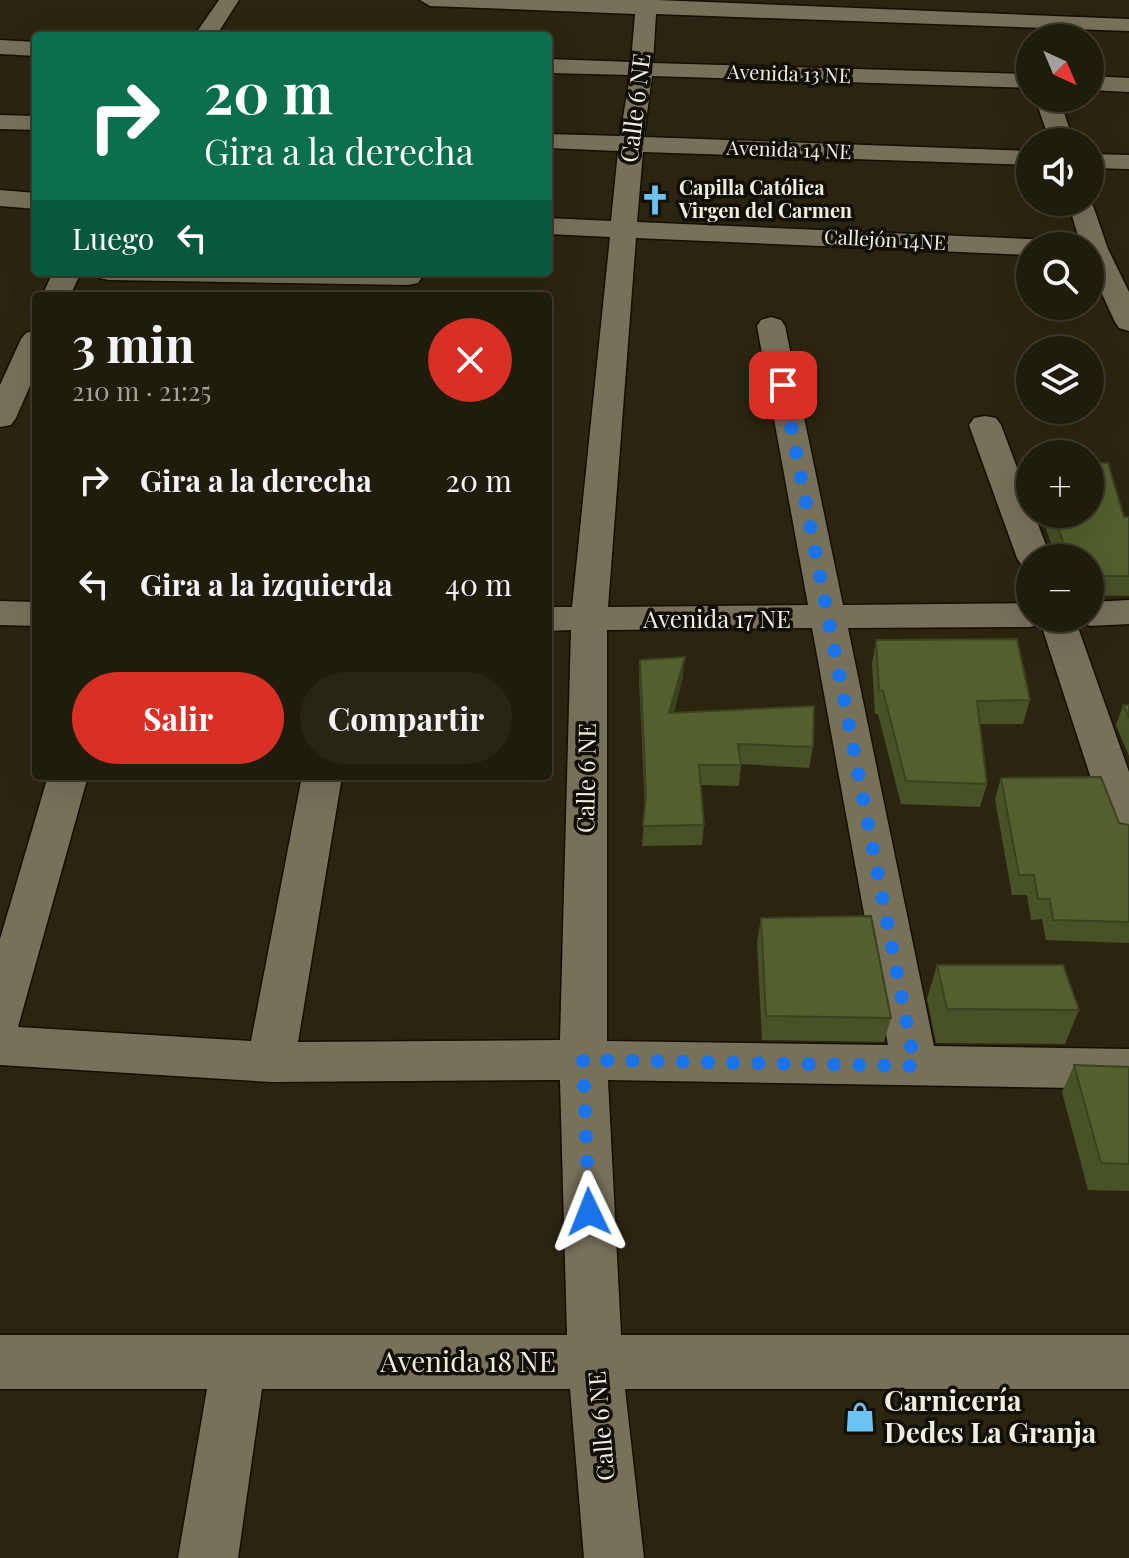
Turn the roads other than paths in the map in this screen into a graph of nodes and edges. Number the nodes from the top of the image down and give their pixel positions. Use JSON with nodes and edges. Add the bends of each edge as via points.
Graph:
{"nodes":[{"id":1,"x":229,"y":0,"type":"edge"},
{"id":2,"x":430,"y":0,"type":"edge"},
{"id":3,"x":645,"y":4,"type":"edge"},
{"id":4,"x":1129,"y":25,"type":"edge"},
{"id":5,"x":1104,"y":27,"type":"edge"},
{"id":6,"x":1016,"y":31,"type":"edge"},
{"id":7,"x":208,"y":32,"type":"edge"},
{"id":8,"x":0,"y":47,"type":"edge"},
{"id":9,"x":32,"y":49,"type":"edge"},
{"id":10,"x":552,"y":66,"type":"edge"},
{"id":11,"x":642,"y":69,"type":"junction"},
{"id":12,"x":1016,"y":81,"type":"edge"},
{"id":13,"x":1104,"y":84,"type":"edge"},
{"id":14,"x":1129,"y":85,"type":"edge"},
{"id":15,"x":0,"y":122,"type":"edge"},
{"id":16,"x":32,"y":123,"type":"edge"},
{"id":17,"x":552,"y":141,"type":"edge"},
{"id":18,"x":631,"y":144,"type":"junction"},
{"id":19,"x":1016,"y":158,"type":"edge"},
{"id":20,"x":1104,"y":161,"type":"edge"},
{"id":21,"x":1129,"y":162,"type":"edge"},
{"id":22,"x":0,"y":198,"type":"edge"},
{"id":23,"x":32,"y":201,"type":"edge"},
{"id":24,"x":552,"y":226,"type":"edge"},
{"id":25,"x":623,"y":229,"type":"junction"},
{"id":26,"x":1016,"y":246,"type":"edge"},
{"id":27,"x":1104,"y":271,"type":"edge"},
{"id":28,"x":228,"y":276,"type":"edge"},
{"id":29,"x":407,"y":282,"type":"edge"},
{"id":30,"x":1129,"y":322,"type":"edge"},
{"id":31,"x":771,"y":326,"type":"dead end"},
{"id":32,"x":32,"y":348,"type":"edge"},
{"id":33,"x":0,"y":418,"type":"edge"},
{"id":34,"x":985,"y":425,"type":"dead end"},
{"id":35,"x":1029,"y":544,"type":"edge"},
{"id":36,"x":1129,"y":612,"type":"edge"},
{"id":37,"x":0,"y":613,"type":"edge"},
{"id":38,"x":1104,"y":613,"type":"edge"},
{"id":39,"x":32,"y":614,"type":"edge"},
{"id":40,"x":1016,"y":615,"type":"edge"},
{"id":41,"x":552,"y":619,"type":"edge"},
{"id":42,"x":827,"y":619,"type":"junction"},
{"id":43,"x":589,"y":620,"type":"junction"},
{"id":44,"x":1062,"y":632,"type":"edge"},
{"id":45,"x":67,"y":780,"type":"edge"},
{"id":46,"x":321,"y":780,"type":"edge"},
{"id":47,"x":1129,"y":831,"type":"edge"},
{"id":48,"x":0,"y":1017,"type":"edge"},
{"id":49,"x":0,"y":1045,"type":"edge"},
{"id":50,"x":583,"y":1060,"type":"junction"},
{"id":51,"x":271,"y":1062,"type":"junction"},
{"id":52,"x":915,"y":1066,"type":"junction"},
{"id":53,"x":1129,"y":1069,"type":"edge"},
{"id":54,"x":239,"y":1361,"type":"junction"},
{"id":55,"x":0,"y":1362,"type":"edge"},
{"id":56,"x":1129,"y":1362,"type":"edge"},
{"id":57,"x":595,"y":1364,"type":"junction"},
{"id":58,"x":208,"y":1558,"type":"edge"},
{"id":59,"x":614,"y":1558,"type":"edge"}],
"edges":[{"from":1,"to":7,"type":"street"},
{"from":2,"to":3,"type":"street"},
{"from":3,"to":6,"type":"street"},
{"from":3,"to":11,"type":"street","name":"Calle 6 NE"},
{"from":4,"to":5,"type":"street"},
{"from":8,"to":9,"type":"street"},
{"from":10,"to":11,"type":"street","name":"Avenida 13 NE"},
{"from":11,"to":12,"type":"street","name":"Avenida 13 NE"},
{"from":11,"to":18,"type":"street","name":"Calle 6 NE"},
{"from":13,"to":14,"type":"street"},
{"from":15,"to":16,"type":"street"},
{"from":17,"to":18,"type":"street","name":"Avenida 14 NE"},
{"from":18,"to":19,"type":"street","name":"Avenida 14 NE"},
{"from":18,"to":25,"type":"street","name":"Calle 6 NE"},
{"from":20,"to":21,"type":"street"},
{"from":22,"to":23,"type":"street"},
{"from":24,"to":25,"type":"street","name":"Callejón 14NE"},
{"from":25,"to":26,"type":"street","name":"Callejón 14NE"},
{"from":25,"to":43,"type":"street","name":"Calle 6 NE"},
{"from":27,"to":30,"type":"street"},
{"from":28,"to":29,"type":"street"},
{"from":31,"to":42,"type":"street"},
{"from":32,"to":33,"type":"street"},
{"from":34,"to":35,"type":"street"},
{"from":36,"to":38,"type":"street"},
{"from":37,"to":39,"type":"street"},
{"from":40,"to":42,"type":"street","name":"Avenida 17 NE"},
{"from":41,"to":43,"type":"street","name":"Avenida 17 NE"},
{"from":42,"to":43,"type":"street","name":"Avenida 17 NE"},
{"from":42,"to":52,"type":"street"},
{"from":43,"to":50,"type":"street","name":"Calle 6 NE"},
{"from":44,"to":47,"type":"street"},
{"from":45,"to":48,"type":"street"},
{"from":46,"to":51,"type":"street"},
{"from":49,"to":51,"type":"street"},
{"from":50,"to":51,"type":"street"},
{"from":50,"to":52,"type":"street"},
{"from":50,"to":57,"type":"street","name":"Calle 6 NE"},
{"from":52,"to":53,"type":"street"},
{"from":54,"to":55,"type":"street","name":"Avenida 18 NE"},
{"from":54,"to":57,"type":"street","name":"Avenida 18 NE"},
{"from":54,"to":58,"type":"street"},
{"from":56,"to":57,"type":"street","name":"Avenida 18 NE"},
{"from":57,"to":59,"type":"street","name":"Calle 6 NE"}]}
